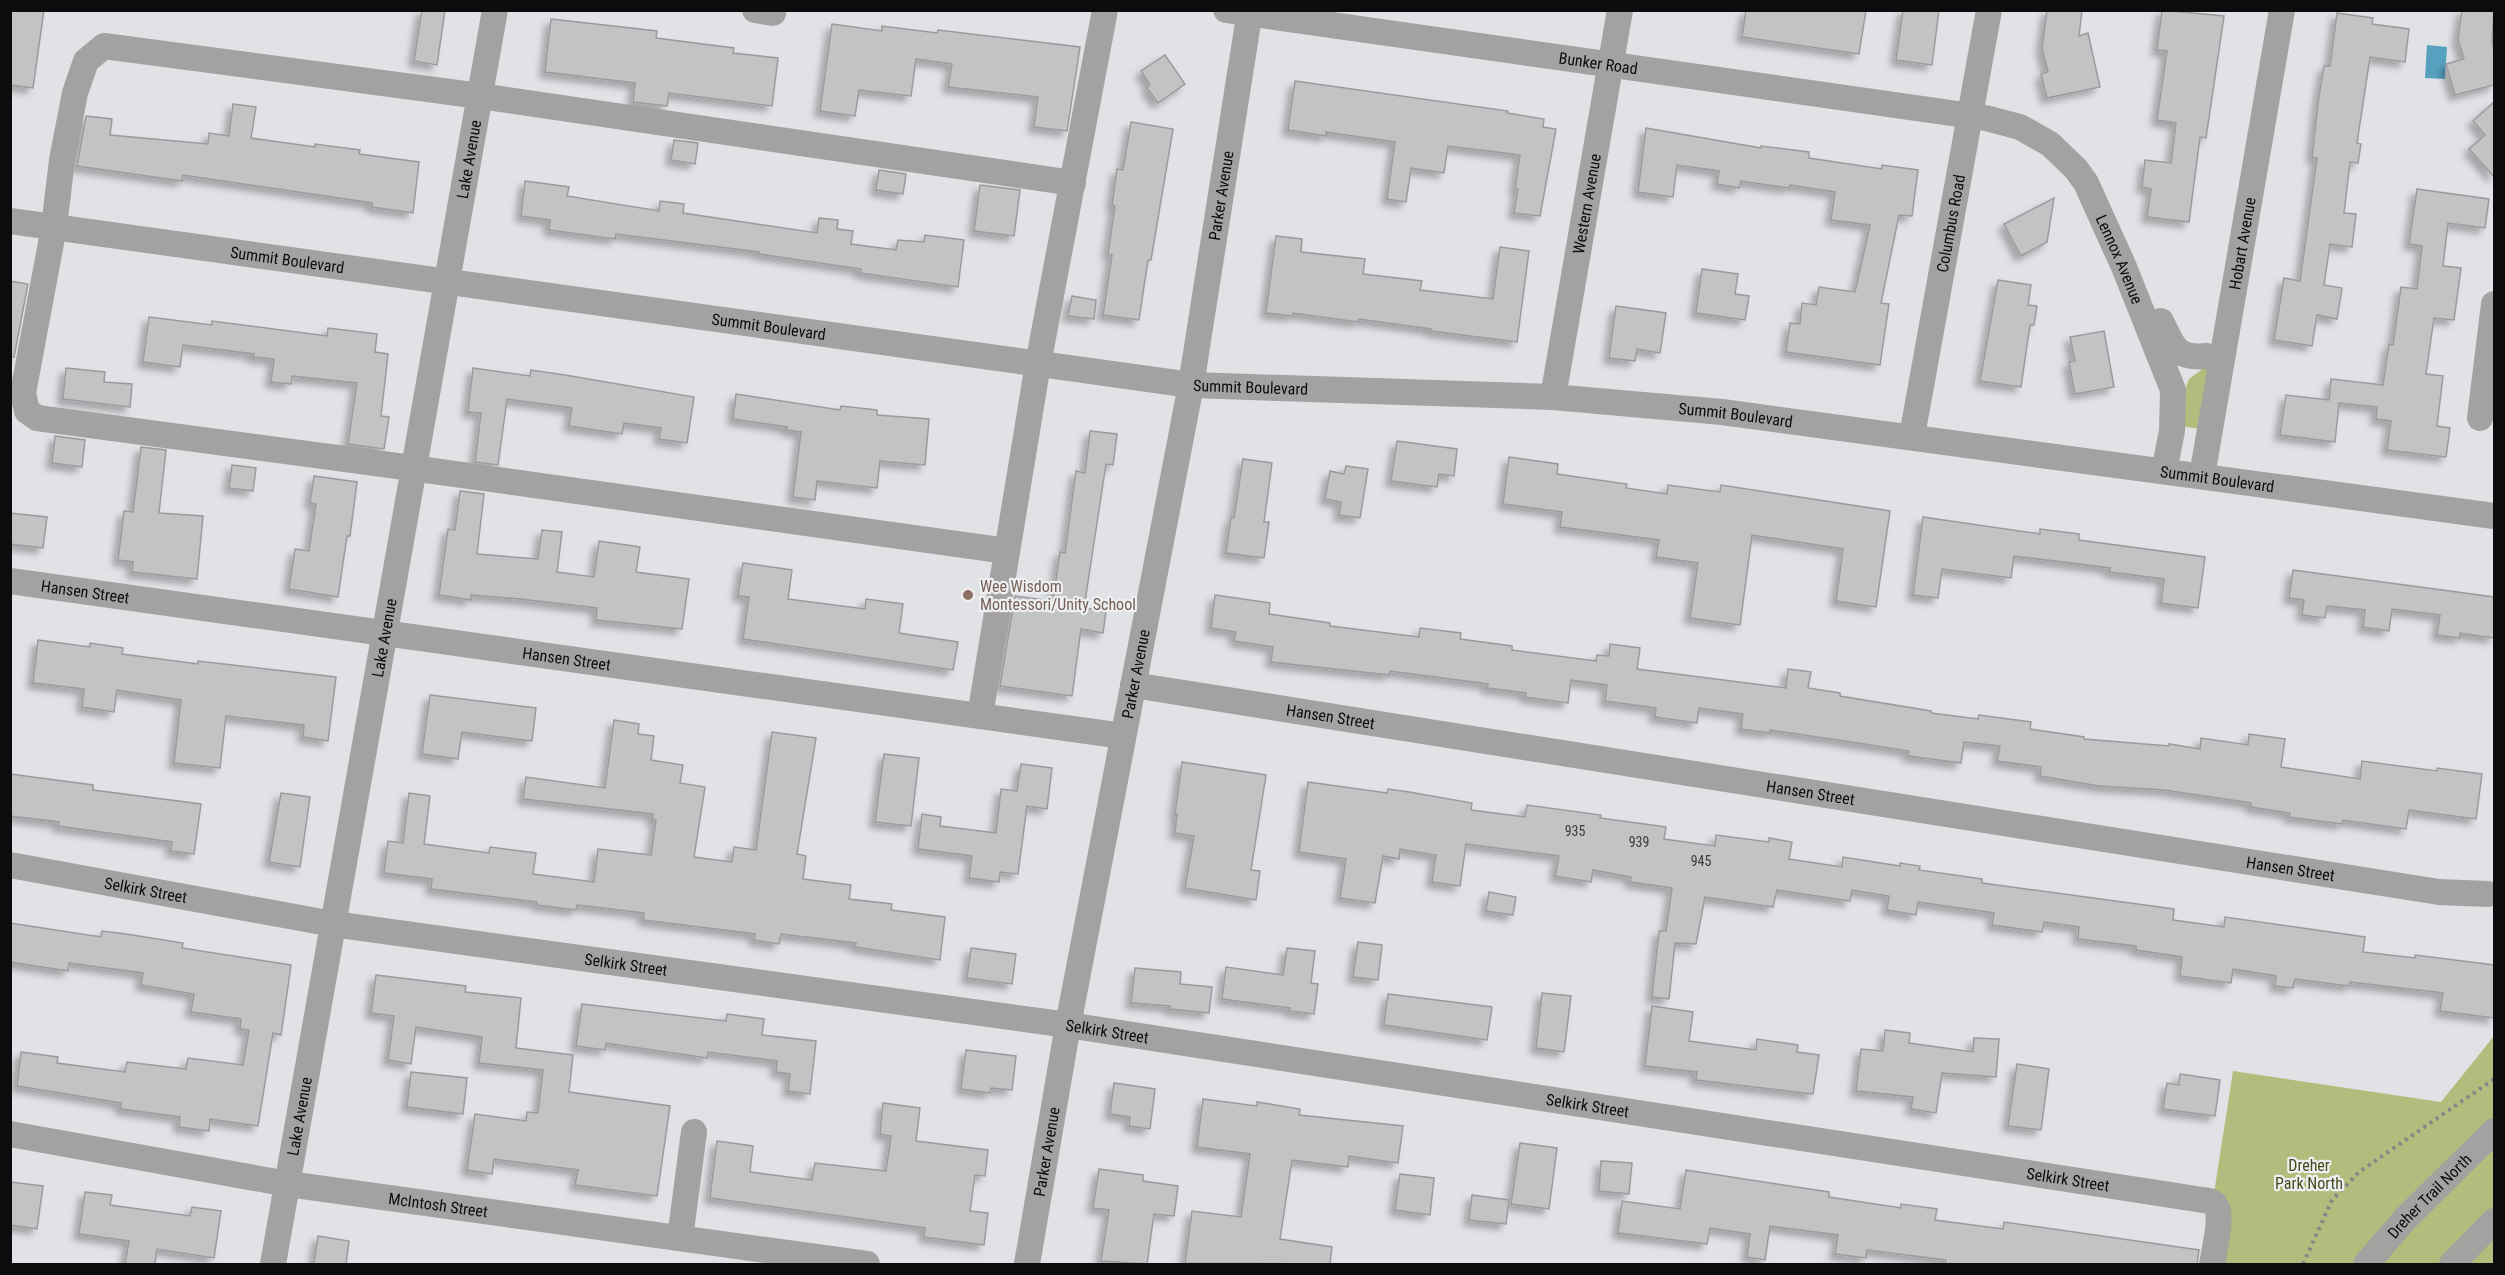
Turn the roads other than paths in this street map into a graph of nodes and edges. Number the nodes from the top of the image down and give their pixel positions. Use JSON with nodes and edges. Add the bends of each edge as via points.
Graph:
{"nodes":[{"id":1,"x":495,"y":10,"type":"edge"},
{"id":2,"x":1105,"y":10,"type":"edge"},
{"id":3,"x":1620,"y":10,"type":"edge"},
{"id":4,"x":1989,"y":10,"type":"edge"},
{"id":5,"x":2282,"y":10,"type":"edge"},
{"id":6,"x":1242,"y":12,"type":"edge"},
{"id":7,"x":1611,"y":65,"type":"junction"},
{"id":8,"x":480,"y":96,"type":"junction"},
{"id":9,"x":1970,"y":116,"type":"junction"},
{"id":10,"x":1072,"y":183,"type":"junction"},
{"id":11,"x":10,"y":220,"type":"edge"},
{"id":12,"x":54,"y":227,"type":"junction"},
{"id":13,"x":2124,"y":267,"type":"junction"},
{"id":14,"x":447,"y":281,"type":"junction"},
{"id":15,"x":2494,"y":304,"type":"edge"},
{"id":16,"x":2228,"y":314,"type":"junction"},
{"id":17,"x":2492,"y":331,"type":"edge"},
{"id":18,"x":2207,"y":356,"type":"junction"},
{"id":19,"x":1038,"y":364,"type":"junction"},
{"id":20,"x":1191,"y":385,"type":"junction"},
{"id":21,"x":2173,"y":390,"type":"junction"},
{"id":22,"x":1553,"y":397,"type":"junction"},
{"id":23,"x":2480,"y":418,"type":"dead end"},
{"id":24,"x":1912,"y":436,"type":"junction"},
{"id":25,"x":414,"y":468,"type":"junction"},
{"id":26,"x":2164,"y":471,"type":"junction"},
{"id":27,"x":2202,"y":476,"type":"junction"},
{"id":28,"x":2494,"y":516,"type":"edge"},
{"id":29,"x":1007,"y":551,"type":"junction"},
{"id":30,"x":10,"y":581,"type":"edge"},
{"id":31,"x":384,"y":632,"type":"junction"},
{"id":32,"x":1133,"y":685,"type":"junction"},
{"id":33,"x":980,"y":716,"type":"junction"},
{"id":34,"x":1123,"y":736,"type":"junction"},
{"id":35,"x":10,"y":865,"type":"edge"},
{"id":36,"x":2488,"y":894,"type":"dead end"},
{"id":37,"x":333,"y":924,"type":"junction"},
{"id":38,"x":1068,"y":1025,"type":"junction"},
{"id":39,"x":2494,"y":1131,"type":"edge"},
{"id":40,"x":694,"y":1132,"type":"dead end"},
{"id":41,"x":10,"y":1134,"type":"edge"},
{"id":42,"x":288,"y":1184,"type":"junction"},
{"id":43,"x":2494,"y":1221,"type":"edge"},
{"id":44,"x":680,"y":1238,"type":"junction"},
{"id":45,"x":273,"y":1264,"type":"edge"},
{"id":46,"x":867,"y":1264,"type":"edge"},
{"id":47,"x":1027,"y":1264,"type":"edge"},
{"id":48,"x":2212,"y":1264,"type":"edge"},
{"id":49,"x":2366,"y":1264,"type":"edge"},
{"id":50,"x":2452,"y":1264,"type":"edge"}],
"edges":[{"from":1,"to":8,"type":"street","name":"Lake Avenue"},
{"from":2,"to":10,"type":"street"},
{"from":3,"to":7,"type":"street","name":"Western Avenue"},
{"from":4,"to":9,"type":"street","name":"Columbus Road"},
{"from":5,"to":16,"type":"street","name":"Hobart Avenue"},
{"from":6,"to":7,"type":"street","name":"Bunker Road"},
{"from":6,"to":20,"type":"street","name":"Parker Avenue"},
{"from":7,"to":9,"type":"street","name":"Bunker Road"},
{"from":7,"to":22,"type":"street","name":"Western Avenue"},
{"from":8,"to":10,"type":"street"},
{"from":8,"to":12,"type":"street","via":[[104,46],[86,61],[75,93]]},
{"from":8,"to":14,"type":"street","name":"Lake Avenue"},
{"from":9,"to":13,"type":"street","name":"Lennox Avenue","via":[[2020,127],[2050,144],[2076,168]]},
{"from":9,"to":24,"type":"street","name":"Columbus Road"},
{"from":10,"to":19,"type":"street"},
{"from":11,"to":12,"type":"street","name":"Summit Boulevard"},
{"from":12,"to":14,"type":"street","name":"Summit Boulevard"},
{"from":12,"to":25,"type":"street","via":[[23,393],[27,411],[37,418]]},
{"from":13,"to":18,"type":"street","via":[[2152,302],[2175,350],[2187,356]]},
{"from":13,"to":21,"type":"street","name":"Lennox Avenue"},
{"from":14,"to":19,"type":"street","name":"Summit Boulevard"},
{"from":14,"to":25,"type":"street","name":"Lake Avenue"},
{"from":15,"to":17,"type":"street"},
{"from":16,"to":18,"type":"street"},
{"from":16,"to":27,"type":"street","name":"Hobart Avenue"},
{"from":17,"to":23,"type":"street"},
{"from":18,"to":21,"type":"street","via":[[2183,370]]},
{"from":19,"to":20,"type":"street","name":"Summit Boulevard"},
{"from":19,"to":29,"type":"street"},
{"from":20,"to":22,"type":"street","name":"Summit Boulevard"},
{"from":20,"to":32,"type":"street","name":"Parker Avenue"},
{"from":21,"to":26,"type":"street","name":"Lennox Avenue","via":[[2172,431]]},
{"from":22,"to":24,"type":"street","name":"Summit Boulevard","via":[[1722,412]]},
{"from":24,"to":26,"type":"street","name":"Summit Boulevard"},
{"from":25,"to":29,"type":"street"},
{"from":25,"to":31,"type":"street","name":"Lake Avenue"},
{"from":26,"to":27,"type":"street","name":"Summit Boulevard"},
{"from":27,"to":28,"type":"street","name":"Summit Boulevard"},
{"from":29,"to":33,"type":"street"},
{"from":30,"to":31,"type":"street","name":"Hansen Street"},
{"from":31,"to":33,"type":"street","name":"Hansen Street"},
{"from":31,"to":37,"type":"street","name":"Lake Avenue"},
{"from":32,"to":34,"type":"street","name":"Parker Avenue"},
{"from":32,"to":36,"type":"street","name":"Hansen Street","via":[[2439,892]]},
{"from":33,"to":34,"type":"street","name":"Hansen Street"},
{"from":34,"to":38,"type":"street","name":"Parker Avenue"},
{"from":35,"to":37,"type":"street","name":"Selkirk Street"},
{"from":37,"to":38,"type":"street","name":"Selkirk Street"},
{"from":37,"to":42,"type":"street","name":"Lake Avenue"},
{"from":38,"to":47,"type":"street","name":"Parker Avenue"},
{"from":38,"to":48,"type":"street","name":"Selkirk Street","via":[[2203,1200],[2218,1207]]},
{"from":39,"to":49,"type":"street","name":"Dreher Trail North","via":[[2406,1218]]},
{"from":40,"to":44,"type":"street"},
{"from":41,"to":42,"type":"street","name":"McIntosh Street"},
{"from":42,"to":44,"type":"street","name":"McIntosh Street"},
{"from":42,"to":45,"type":"street","name":"Lake Avenue"},
{"from":43,"to":50,"type":"street"},
{"from":44,"to":46,"type":"street","name":"McIntosh Street"}]}
